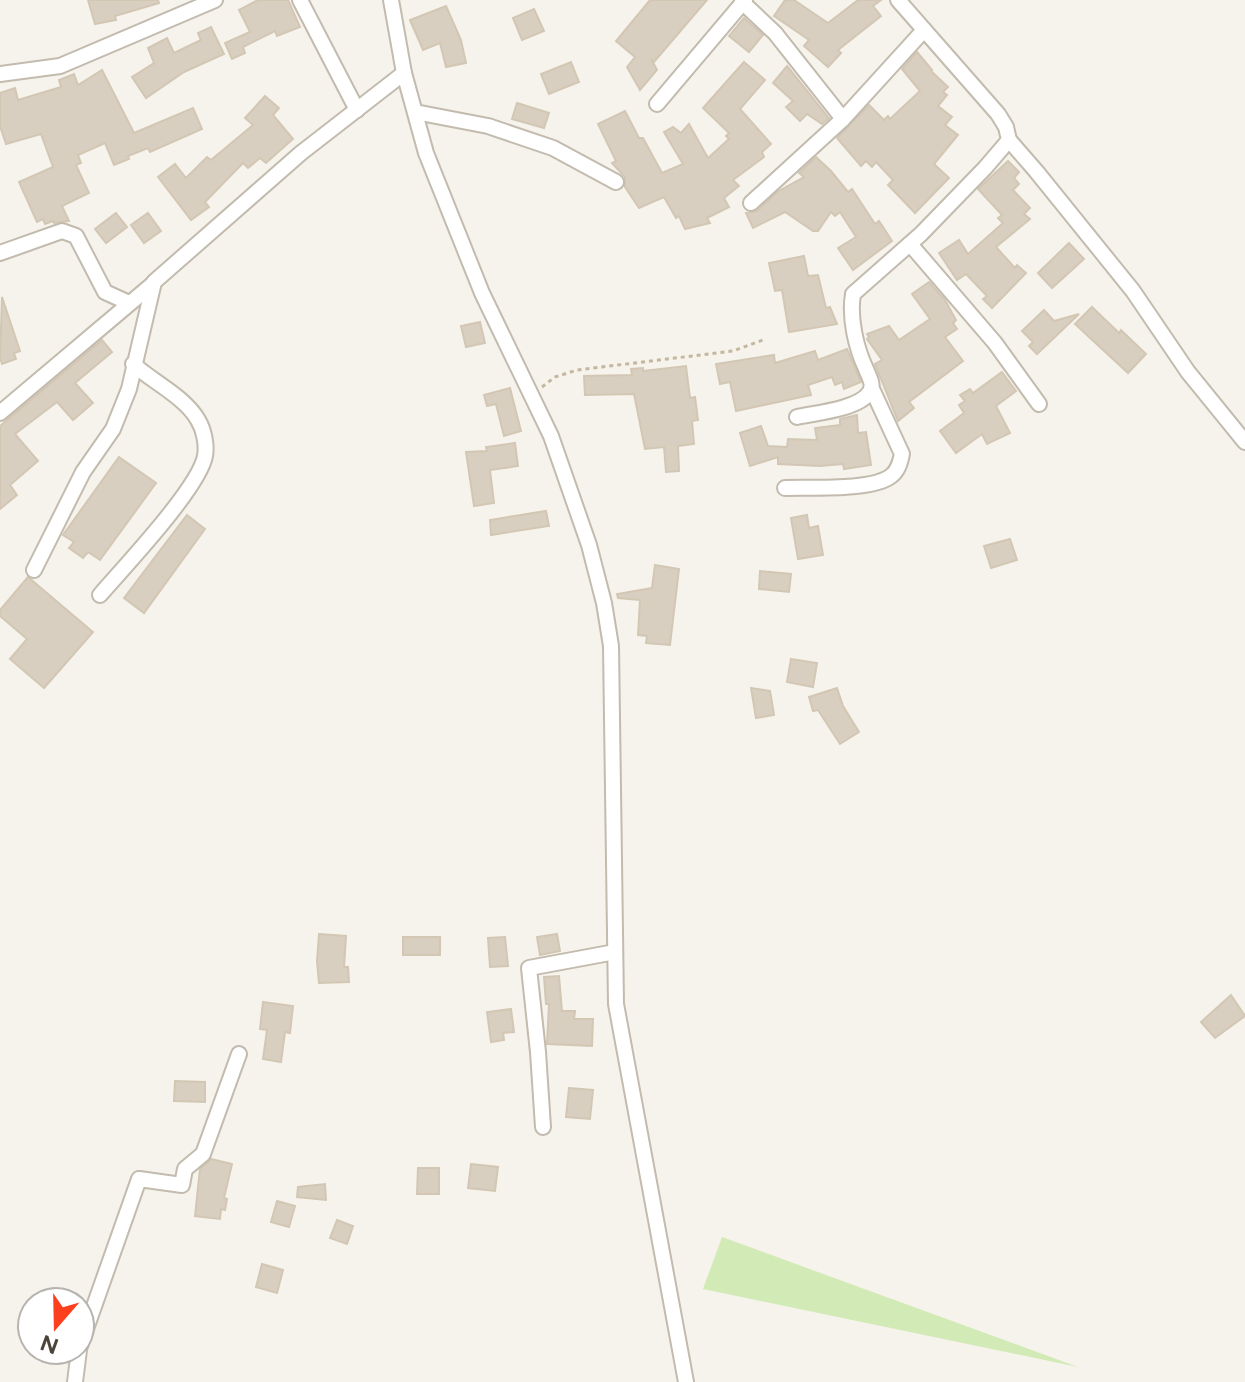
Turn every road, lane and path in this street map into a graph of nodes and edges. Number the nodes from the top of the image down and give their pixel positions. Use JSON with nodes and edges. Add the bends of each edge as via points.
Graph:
{"nodes":[{"id":1,"x":215,"y":0,"type":"edge"},
{"id":2,"x":300,"y":0,"type":"edge"},
{"id":3,"x":391,"y":0,"type":"edge"},
{"id":4,"x":898,"y":0,"type":"edge"},
{"id":5,"x":743,"y":1,"type":"edge"},
{"id":6,"x":924,"y":30,"type":"junction"},
{"id":7,"x":404,"y":73,"type":"junction"},
{"id":8,"x":0,"y":74,"type":"edge"},
{"id":9,"x":657,"y":104,"type":"dead end"},
{"id":10,"x":357,"y":110,"type":"junction"},
{"id":11,"x":415,"y":112,"type":"junction"},
{"id":12,"x":843,"y":119,"type":"junction"},
{"id":13,"x":1009,"y":140,"type":"junction"},
{"id":14,"x":616,"y":182,"type":"dead end"},
{"id":15,"x":751,"y":203,"type":"dead end"},
{"id":16,"x":910,"y":244,"type":"junction"},
{"id":17,"x":0,"y":253,"type":"edge"},
{"id":18,"x":154,"y":282,"type":"junction"},
{"id":19,"x":129,"y":303,"type":"junction"},
{"id":20,"x":763,"y":340,"type":"dead end"},
{"id":21,"x":133,"y":364,"type":"junction"},
{"id":22,"x":872,"y":389,"type":"junction"},
{"id":23,"x":530,"y":395,"type":"junction"},
{"id":24,"x":1039,"y":404,"type":"dead end"},
{"id":25,"x":0,"y":413,"type":"edge"},
{"id":26,"x":797,"y":417,"type":"dead end"},
{"id":27,"x":1245,"y":442,"type":"edge"},
{"id":28,"x":785,"y":488,"type":"dead end"},
{"id":29,"x":34,"y":570,"type":"dead end"},
{"id":30,"x":100,"y":595,"type":"dead end"},
{"id":31,"x":615,"y":952,"type":"junction"},
{"id":32,"x":239,"y":1054,"type":"dead end"},
{"id":33,"x":543,"y":1127,"type":"dead end"},
{"id":34,"x":96,"y":1300,"type":"edge"},
{"id":35,"x":686,"y":1382,"type":"edge"}],
"edges":[{"from":1,"to":8,"type":"street","via":[[60,66]]},
{"from":2,"to":10,"type":"street"},
{"from":3,"to":7,"type":"street"},
{"from":4,"to":6,"type":"street"},
{"from":5,"to":9,"type":"street"},
{"from":5,"to":12,"type":"street"},
{"from":6,"to":12,"type":"street"},
{"from":6,"to":13,"type":"street","via":[[998,114]]},
{"from":7,"to":10,"type":"street"},
{"from":7,"to":11,"type":"street"},
{"from":10,"to":18,"type":"street"},
{"from":11,"to":14,"type":"street","via":[[488,126],[553,148]]},
{"from":11,"to":23,"type":"street","via":[[453,224]]},
{"from":12,"to":15,"type":"street"},
{"from":13,"to":16,"type":"street"},
{"from":13,"to":27,"type":"street","via":[[1133,291],[1188,372]]},
{"from":16,"to":22,"type":"street","via":[[853,294],[859,351]]},
{"from":16,"to":24,"type":"street","via":[[995,343]]},
{"from":17,"to":19,"type":"street","via":[[62,231],[76,236],[105,292]]},
{"from":18,"to":19,"type":"street"},
{"from":18,"to":21,"type":"street"},
{"from":19,"to":25,"type":"street"},
{"from":20,"to":23,"type":"path","via":[[733,351],[577,370],[555,377]]},
{"from":21,"to":29,"type":"street","via":[[113,429],[83,472]]},
{"from":21,"to":30,"type":"street","via":[[181,399],[198,420],[205,457],[177,504]]},
{"from":22,"to":26,"type":"street","via":[[846,407]]},
{"from":22,"to":28,"type":"street","via":[[902,454],[899,467],[890,477],[869,484]]},
{"from":23,"to":31,"type":"street","via":[[551,436],[589,545],[611,646]]},
{"from":31,"to":33,"type":"street","via":[[529,968]]},
{"from":31,"to":35,"type":"street","via":[[616,1004]]},
{"from":32,"to":34,"type":"street","via":[[203,1154],[185,1169],[182,1185],[139,1179]]}]}
